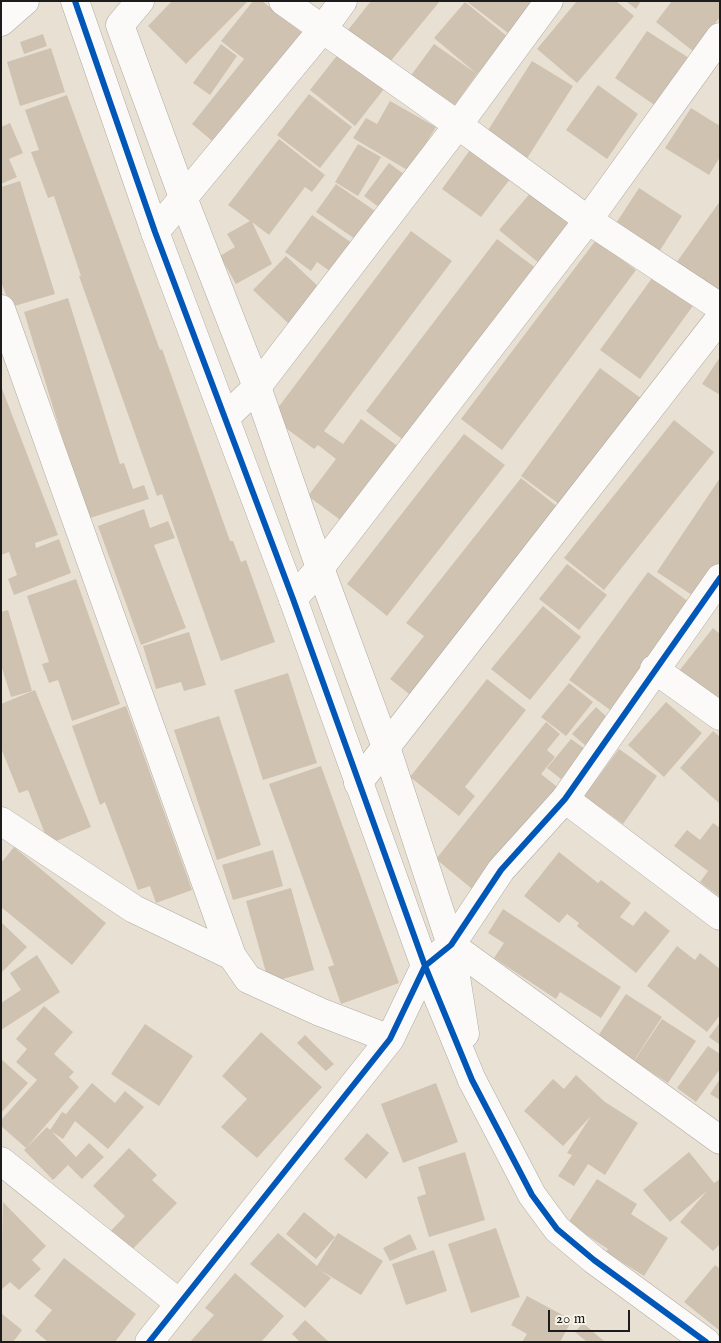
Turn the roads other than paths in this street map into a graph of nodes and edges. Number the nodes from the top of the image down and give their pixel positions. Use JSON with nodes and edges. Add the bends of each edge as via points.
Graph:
{"nodes":[{"id":1,"x":25,"y":1,"type":"edge"},
{"id":2,"x":75,"y":1,"type":"edge"},
{"id":3,"x":140,"y":1,"type":"edge"},
{"id":4,"x":283,"y":1,"type":"edge"},
{"id":5,"x":343,"y":1,"type":"edge"},
{"id":6,"x":549,"y":1,"type":"edge"},
{"id":7,"x":1,"y":22,"type":"edge"},
{"id":8,"x":322,"y":30,"type":"junction"},
{"id":9,"x":720,"y":37,"type":"edge"},
{"id":10,"x":458,"y":125,"type":"junction"},
{"id":11,"x":184,"y":200,"type":"junction"},
{"id":12,"x":588,"y":220,"type":"junction"},
{"id":13,"x":155,"y":232,"type":"junction"},
{"id":14,"x":720,"y":306,"type":"edge"},
{"id":15,"x":1,"y":309,"type":"edge"},
{"id":16,"x":720,"y":318,"type":"edge"},
{"id":17,"x":257,"y":387,"type":"junction"},
{"id":18,"x":225,"y":418,"type":"junction"},
{"id":19,"x":320,"y":568,"type":"junction"},
{"id":20,"x":720,"y":578,"type":"edge"},
{"id":21,"x":293,"y":599,"type":"junction"},
{"id":22,"x":654,"y":669,"type":"junction"},
{"id":23,"x":720,"y":716,"type":"edge"},
{"id":24,"x":386,"y":747,"type":"junction"},
{"id":25,"x":358,"y":783,"type":"junction"},
{"id":26,"x":565,"y":799,"type":"junction"},
{"id":27,"x":3,"y":818,"type":"edge"},
{"id":28,"x":720,"y":916,"type":"edge"},
{"id":29,"x":450,"y":945,"type":"junction"},
{"id":30,"x":232,"y":956,"type":"junction"},
{"id":31,"x":425,"y":966,"type":"junction"},
{"id":32,"x":390,"y":1038,"type":"junction"},
{"id":33,"x":472,"y":1080,"type":"junction"},
{"id":34,"x":720,"y":1140,"type":"edge"},
{"id":35,"x":1,"y":1161,"type":"edge"},
{"id":36,"x":180,"y":1303,"type":"junction"},
{"id":37,"x":149,"y":1342,"type":"edge"},
{"id":38,"x":706,"y":1342,"type":"edge"}],
"edges":[{"from":1,"to":7,"type":"street"},
{"from":2,"to":13,"type":"street"},
{"from":3,"to":11,"type":"street","via":[[120,25]]},
{"from":4,"to":8,"type":"street"},
{"from":5,"to":8,"type":"street"},
{"from":6,"to":10,"type":"street"},
{"from":8,"to":10,"type":"street"},
{"from":8,"to":11,"type":"street"},
{"from":9,"to":12,"type":"street"},
{"from":10,"to":12,"type":"street"},
{"from":10,"to":17,"type":"street"},
{"from":11,"to":13,"type":"street"},
{"from":11,"to":17,"type":"street"},
{"from":12,"to":14,"type":"street"},
{"from":12,"to":19,"type":"street"},
{"from":13,"to":18,"type":"street"},
{"from":15,"to":30,"type":"street"},
{"from":16,"to":24,"type":"street"},
{"from":17,"to":18,"type":"street"},
{"from":17,"to":19,"type":"street"},
{"from":18,"to":21,"type":"street"},
{"from":19,"to":21,"type":"street"},
{"from":19,"to":24,"type":"street"},
{"from":20,"to":22,"type":"street"},
{"from":21,"to":25,"type":"street"},
{"from":22,"to":23,"type":"street"},
{"from":22,"to":26,"type":"street"},
{"from":24,"to":25,"type":"street"},
{"from":24,"to":29,"type":"street"},
{"from":25,"to":31,"type":"street"},
{"from":26,"to":28,"type":"street"},
{"from":26,"to":29,"type":"street","via":[[501,870]]},
{"from":27,"to":30,"type":"street","via":[[134,908]]},
{"from":29,"to":31,"type":"street"},
{"from":29,"to":33,"type":"street"},
{"from":29,"to":34,"type":"street"},
{"from":30,"to":32,"type":"street","via":[[248,979],[320,1012]]},
{"from":31,"to":32,"type":"street"},
{"from":31,"to":33,"type":"street"},
{"from":32,"to":36,"type":"street"},
{"from":33,"to":38,"type":"street","via":[[532,1195],[557,1229]]},
{"from":35,"to":36,"type":"street"},
{"from":36,"to":37,"type":"street"}]}
